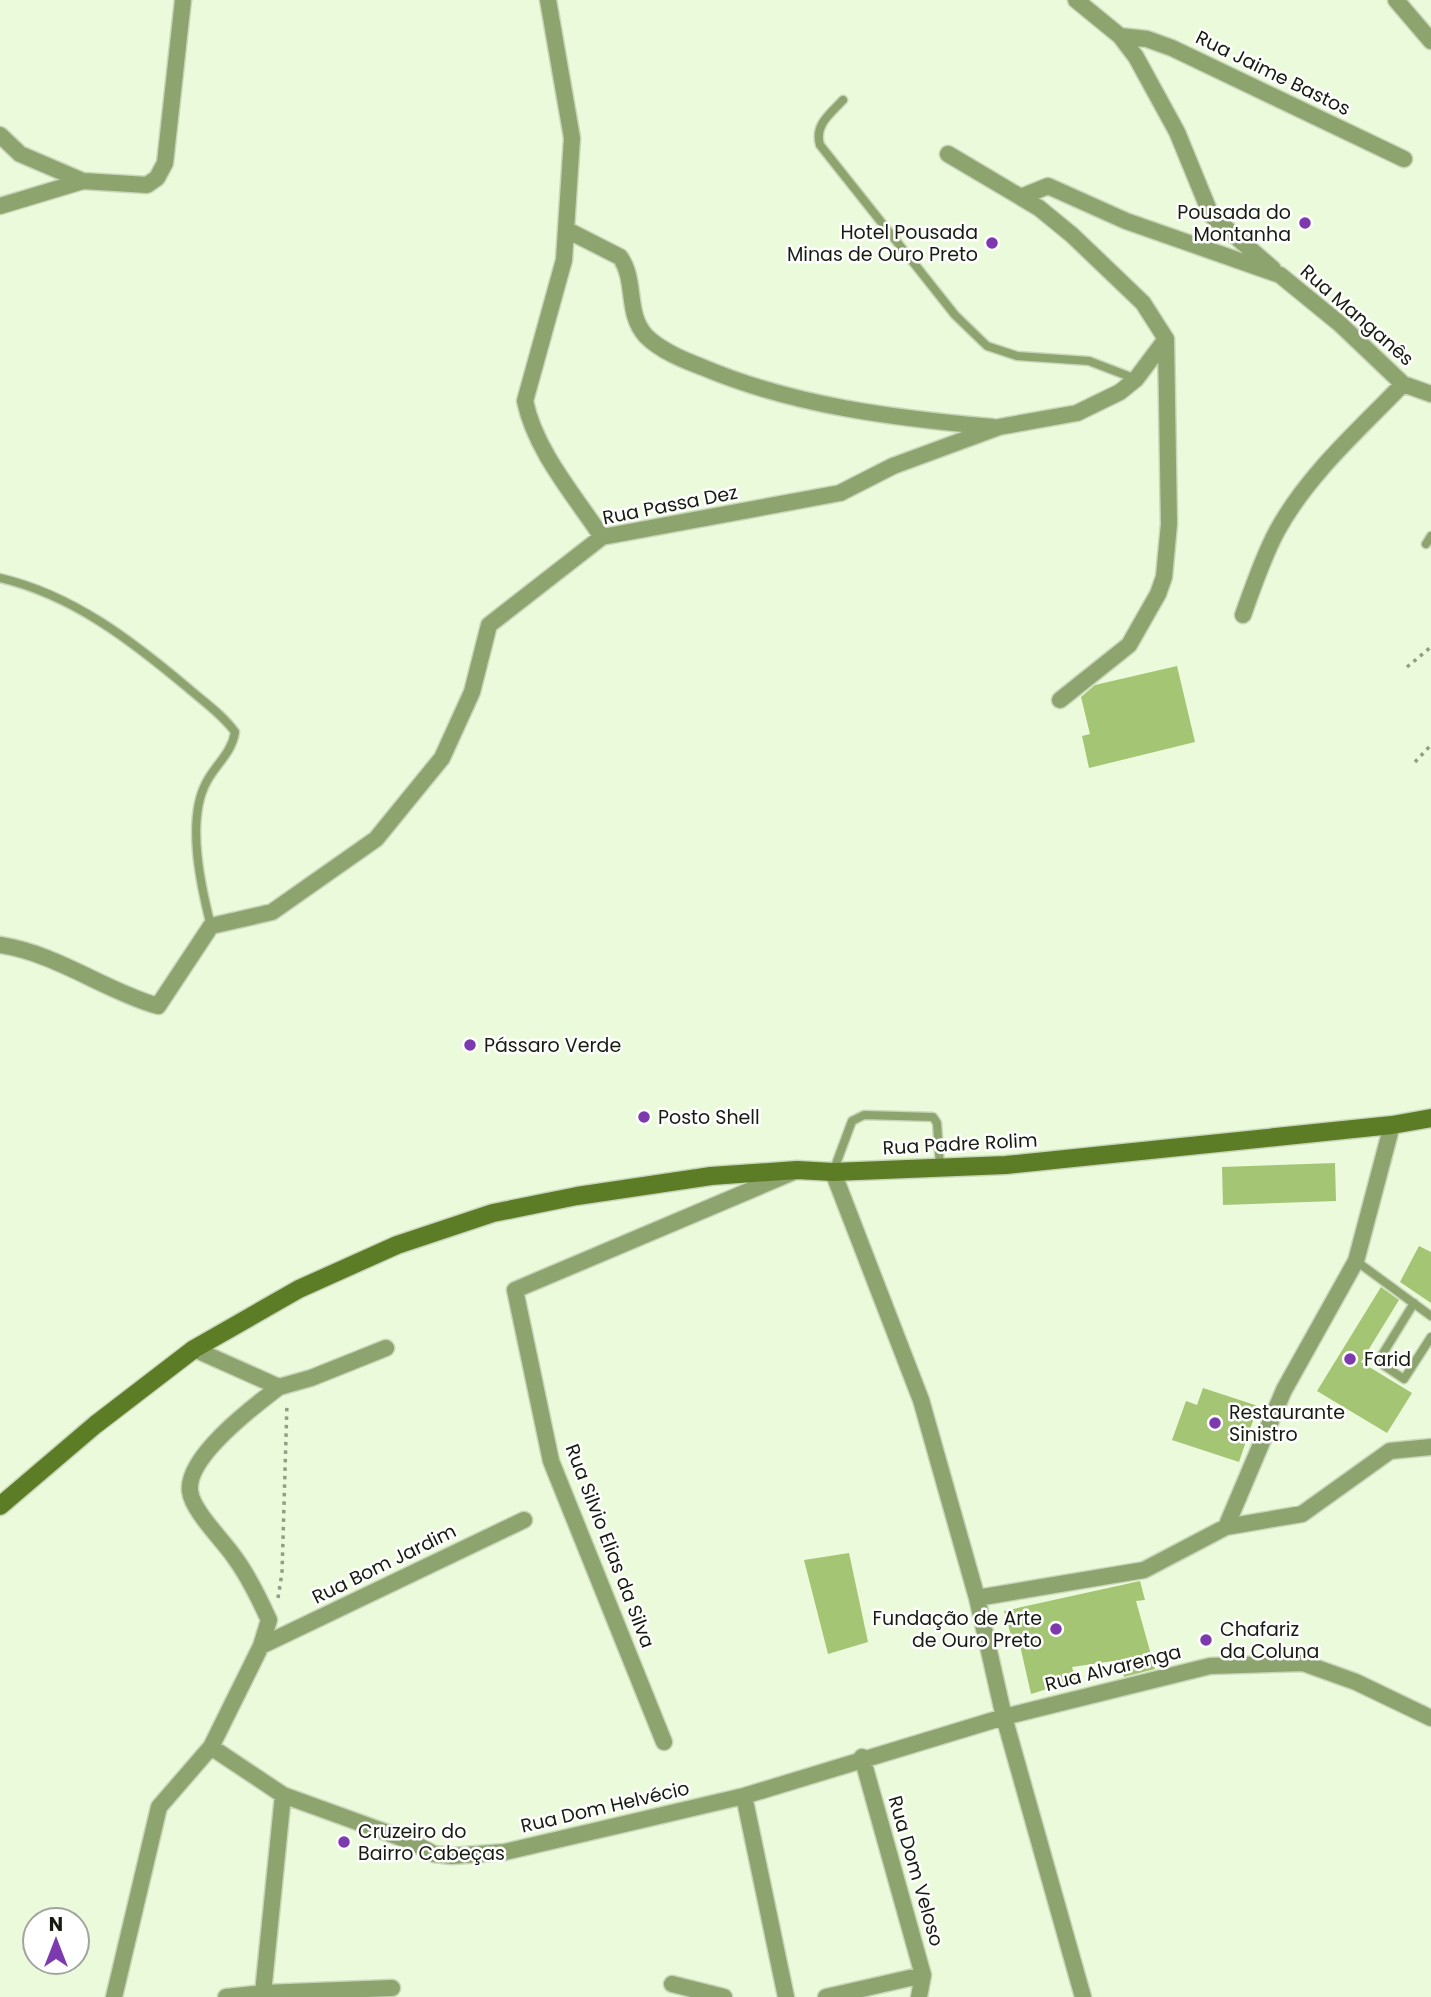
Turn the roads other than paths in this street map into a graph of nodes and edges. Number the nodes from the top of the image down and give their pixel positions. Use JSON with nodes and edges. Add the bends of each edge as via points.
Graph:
{"nodes":[{"id":1,"x":183,"y":0,"type":"edge"},
{"id":2,"x":548,"y":0,"type":"edge"},
{"id":3,"x":1076,"y":0,"type":"edge"},
{"id":4,"x":1396,"y":0,"type":"edge"},
{"id":5,"x":1120,"y":36,"type":"junction"},
{"id":6,"x":1431,"y":41,"type":"edge"},
{"id":7,"x":843,"y":100,"type":"dead end"},
{"id":8,"x":0,"y":135,"type":"edge"},
{"id":9,"x":948,"y":154,"type":"dead end"},
{"id":10,"x":1404,"y":159,"type":"dead end"},
{"id":11,"x":83,"y":181,"type":"junction"},
{"id":12,"x":1021,"y":197,"type":"junction"},
{"id":13,"x":0,"y":206,"type":"edge"},
{"id":14,"x":567,"y":230,"type":"junction"},
{"id":15,"x":1280,"y":275,"type":"junction"},
{"id":16,"x":1166,"y":339,"type":"junction"},
{"id":17,"x":1136,"y":379,"type":"junction"},
{"id":18,"x":1403,"y":384,"type":"junction"},
{"id":19,"x":1431,"y":394,"type":"edge"},
{"id":20,"x":999,"y":427,"type":"junction"},
{"id":21,"x":1431,"y":536,"type":"edge"},
{"id":22,"x":602,"y":537,"type":"junction"},
{"id":23,"x":1426,"y":544,"type":"dead end"},
{"id":24,"x":0,"y":578,"type":"edge"},
{"id":25,"x":1243,"y":615,"type":"dead end"},
{"id":26,"x":1060,"y":700,"type":"dead end"},
{"id":27,"x":211,"y":926,"type":"junction"},
{"id":28,"x":0,"y":945,"type":"edge"},
{"id":29,"x":1431,"y":1118,"type":"edge"},
{"id":30,"x":1392,"y":1125,"type":"junction"},
{"id":31,"x":940,"y":1167,"type":"junction"},
{"id":32,"x":797,"y":1170,"type":"junction"},
{"id":33,"x":833,"y":1172,"type":"junction"},
{"id":34,"x":1356,"y":1261,"type":"junction"},
{"id":35,"x":1414,"y":1303,"type":"junction"},
{"id":36,"x":1431,"y":1316,"type":"edge"},
{"id":37,"x":1431,"y":1337,"type":"edge"},
{"id":38,"x":386,"y":1348,"type":"dead end"},
{"id":39,"x":194,"y":1349,"type":"junction"},
{"id":40,"x":283,"y":1386,"type":"junction"},
{"id":41,"x":1431,"y":1447,"type":"edge"},
{"id":42,"x":0,"y":1506,"type":"edge"},
{"id":43,"x":524,"y":1520,"type":"dead end"},
{"id":44,"x":1226,"y":1527,"type":"junction"},
{"id":45,"x":977,"y":1598,"type":"junction"},
{"id":46,"x":261,"y":1646,"type":"junction"},
{"id":47,"x":1004,"y":1717,"type":"junction"},
{"id":48,"x":1431,"y":1718,"type":"edge"},
{"id":49,"x":664,"y":1742,"type":"dead end"},
{"id":50,"x":211,"y":1747,"type":"junction"},
{"id":51,"x":862,"y":1757,"type":"junction"},
{"id":52,"x":283,"y":1795,"type":"junction"},
{"id":53,"x":744,"y":1796,"type":"junction"},
{"id":54,"x":923,"y":1975,"type":"junction"},
{"id":55,"x":672,"y":1984,"type":"dead end"},
{"id":56,"x":392,"y":1988,"type":"dead end"},
{"id":57,"x":262,"y":1993,"type":"junction"},
{"id":58,"x":114,"y":1997,"type":"edge"},
{"id":59,"x":226,"y":1997,"type":"edge"},
{"id":60,"x":724,"y":1997,"type":"edge"},
{"id":61,"x":786,"y":1997,"type":"edge"},
{"id":62,"x":826,"y":1997,"type":"edge"},
{"id":63,"x":919,"y":1997,"type":"edge"},
{"id":64,"x":1083,"y":1997,"type":"edge"}],
"edges":[{"from":1,"to":11,"type":"street","via":[[165,163],[157,178],[132,187]]},
{"from":2,"to":14,"type":"street","via":[[572,138]]},
{"from":3,"to":5,"type":"street"},
{"from":4,"to":6,"type":"street"},
{"from":5,"to":10,"type":"street","name":"Rua Jaime Bastos","via":[[1147,38],[1172,48]]},
{"from":5,"to":15,"type":"street","via":[[1167,114],[1211,215]]},
{"from":7,"to":17,"type":"lane","via":[[821,122],[820,145],[976,336],[1002,353],[1089,361]]},
{"from":8,"to":11,"type":"street","via":[[20,154]]},
{"from":9,"to":12,"type":"street"},
{"from":11,"to":13,"type":"street"},
{"from":12,"to":15,"type":"street","name":"Rua Manganês","via":[[1048,186],[1126,221]]},
{"from":12,"to":16,"type":"street","via":[[1072,235],[1143,303]]},
{"from":14,"to":20,"type":"street","via":[[620,257],[626,265],[639,328],[675,356],[793,398],[898,418]]},
{"from":14,"to":22,"type":"street","via":[[564,260],[526,401],[534,431]]},
{"from":15,"to":18,"type":"street","name":"Rua Manganês"},
{"from":16,"to":17,"type":"street","name":"Rua Passa Dez"},
{"from":16,"to":26,"type":"street","via":[[1170,486],[1164,577],[1129,645]]},
{"from":17,"to":20,"type":"street","name":"Rua Passa Dez","via":[[1077,413]]},
{"from":18,"to":19,"type":"street","name":"Rua Manganês"},
{"from":18,"to":25,"type":"street","via":[[1312,479],[1290,509],[1265,555]]},
{"from":20,"to":22,"type":"street","name":"Rua Passa Dez","via":[[893,466],[840,493]]},
{"from":21,"to":23,"type":"lane"},
{"from":22,"to":27,"type":"street","name":"Rua Passa Dez","via":[[489,625],[472,692],[442,758],[376,839],[272,912]]},
{"from":24,"to":27,"type":"lane","via":[[65,601],[114,629],[209,706],[235,733],[233,744],[206,783],[197,818],[199,882]]},
{"from":27,"to":28,"type":"street","via":[[158,1006],[31,950]]},
{"from":29,"to":30,"type":"main road","name":"Rua Padre Rolim"},
{"from":30,"to":31,"type":"main road","name":"Rua Padre Rolim","via":[[1006,1165]]},
{"from":30,"to":34,"type":"street"},
{"from":31,"to":33,"type":"main road","name":"Rua Padre Rolim"},
{"from":31,"to":33,"type":"lane","via":[[933,1117],[864,1115],[852,1121]]},
{"from":32,"to":33,"type":"main road","name":"Rua Padre Rolim"},
{"from":32,"to":39,"type":"main road","name":"Rua Padre Rolim","via":[[711,1176],[493,1213],[397,1245],[299,1289]]},
{"from":32,"to":49,"type":"street","name":"Rua Silvio Elias da Silva","via":[[515,1290],[551,1461]]},
{"from":33,"to":45,"type":"street","via":[[921,1400]]},
{"from":34,"to":35,"type":"lane"},
{"from":34,"to":44,"type":"street","via":[[1284,1390]]},
{"from":35,"to":36,"type":"lane"},
{"from":35,"to":37,"type":"lane","via":[[1380,1363],[1404,1379]]},
{"from":38,"to":40,"type":"street"},
{"from":39,"to":40,"type":"street"},
{"from":39,"to":42,"type":"main road","name":"Rua Padre Rolim"},
{"from":40,"to":46,"type":"street","via":[[228,1428],[199,1466],[190,1492],[235,1557],[269,1620]]},
{"from":41,"to":44,"type":"street","via":[[1390,1451],[1302,1514]]},
{"from":43,"to":46,"type":"street","name":"Rua Bom Jardim"},
{"from":44,"to":45,"type":"street","via":[[1144,1570]]},
{"from":45,"to":47,"type":"street"},
{"from":46,"to":50,"type":"street"},
{"from":47,"to":48,"type":"street","name":"Rua Alvarenga","via":[[1210,1666],[1303,1663]]},
{"from":47,"to":51,"type":"street","name":"Rua Dom Helvécio"},
{"from":47,"to":64,"type":"street"},
{"from":50,"to":52,"type":"street","name":"Rua Dom Helvécio"},
{"from":50,"to":58,"type":"street","via":[[159,1807]]},
{"from":51,"to":53,"type":"street","name":"Rua Dom Helvécio"},
{"from":51,"to":54,"type":"street","name":"Rua Dom Veloso"},
{"from":52,"to":53,"type":"street","name":"Rua Dom Helvécio","via":[[434,1854],[452,1856],[505,1852]]},
{"from":52,"to":57,"type":"street"},
{"from":53,"to":61,"type":"street"},
{"from":54,"to":62,"type":"street"},
{"from":54,"to":63,"type":"street","name":"Rua Dom Veloso"},
{"from":55,"to":60,"type":"street"},
{"from":56,"to":57,"type":"street"},
{"from":57,"to":59,"type":"street"}]}
